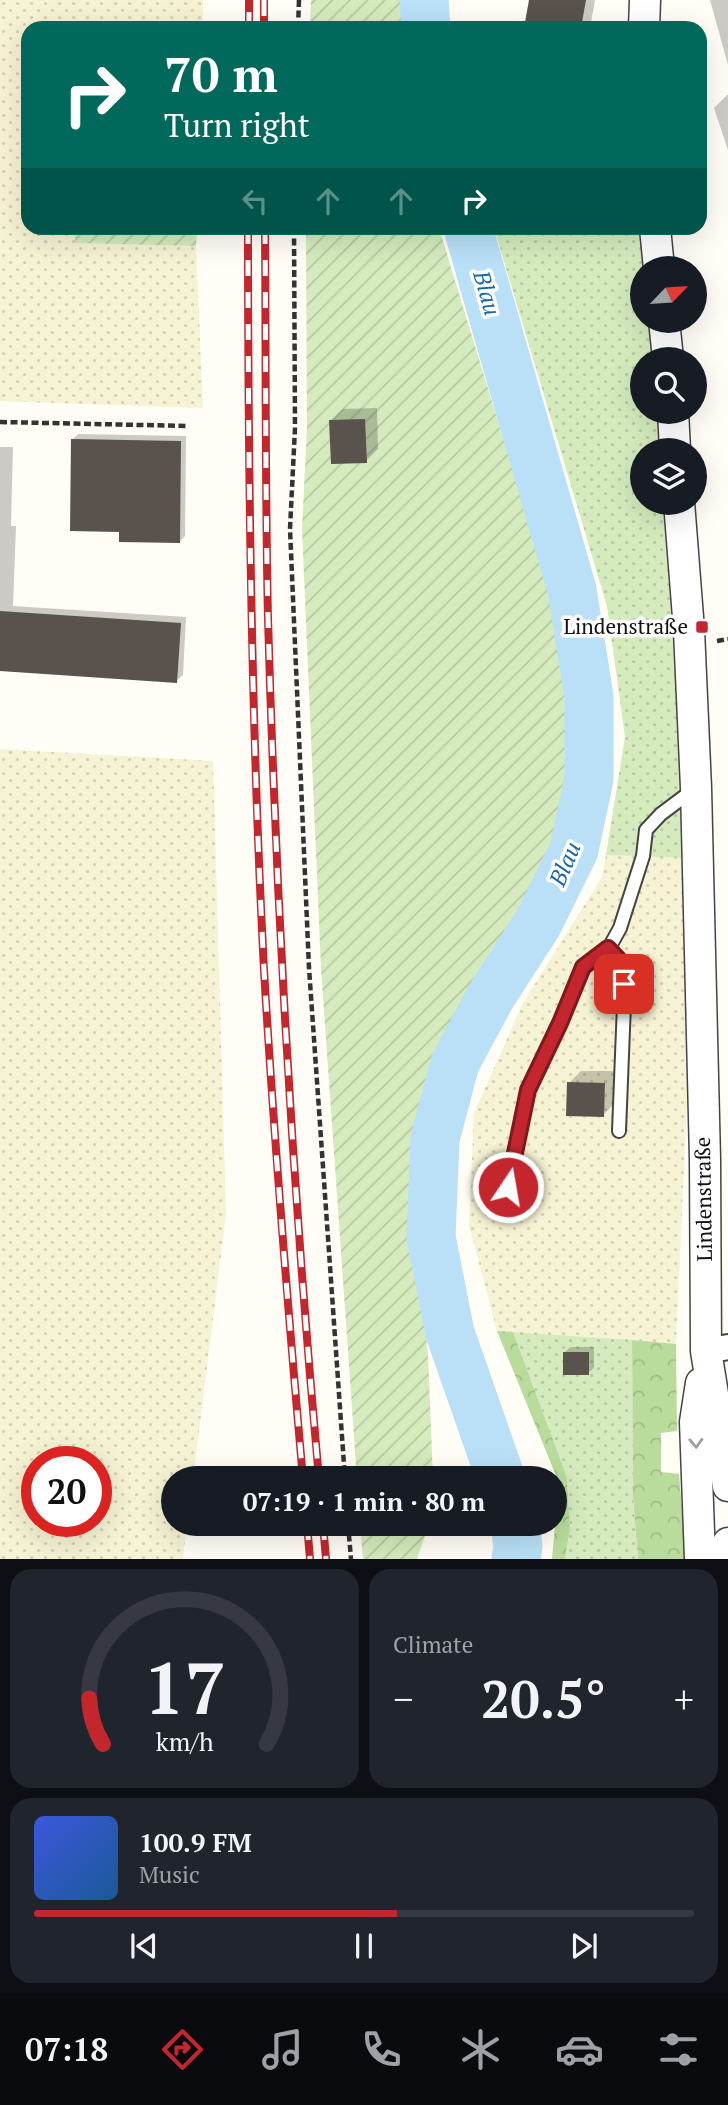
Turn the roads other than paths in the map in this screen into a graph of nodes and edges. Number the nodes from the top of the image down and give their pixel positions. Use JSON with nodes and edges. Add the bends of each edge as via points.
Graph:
{"nodes":[{"id":1,"x":645,"y":0,"type":"edge"},
{"id":2,"x":644,"y":21,"type":"edge"},
{"id":3,"x":656,"y":235,"type":"edge"},
{"id":4,"x":658,"y":256,"type":"edge"},
{"id":5,"x":680,"y":515,"type":"edge"},
{"id":6,"x":696,"y":788,"type":"junction"},
{"id":7,"x":608,"y":948,"type":"junction"},
{"id":8,"x":619,"y":1131,"type":"dead end"},
{"id":9,"x":508,"y":1187,"type":"dead end"},
{"id":10,"x":717,"y":1349,"type":"edge"},
{"id":11,"x":728,"y":1486,"type":"edge"},
{"id":12,"x":728,"y":1543,"type":"edge"},
{"id":13,"x":700,"y":1559,"type":"edge"},
{"id":14,"x":726,"y":1559,"type":"edge"}],
"edges":[{"from":1,"to":2,"type":"street"},
{"from":3,"to":4,"type":"street"},
{"from":5,"to":6,"type":"street","name":"Lindenstraße"},
{"from":6,"to":7,"type":"lane","via":[[646,830],[643,856],[620,928]]},
{"from":6,"to":10,"type":"street","name":"Lindenstraße","via":[[705,1159]]},
{"from":7,"to":8,"type":"lane","via":[[623,964]]},
{"from":7,"to":9,"type":"lane","via":[[583,967],[528,1090]]},
{"from":10,"to":11,"type":"street","name":"Lindenstraße"},
{"from":10,"to":13,"type":"street","name":"Lindenstraße","one_way":true,"via":[[695,1422]]},
{"from":12,"to":14,"type":"street"}]}
